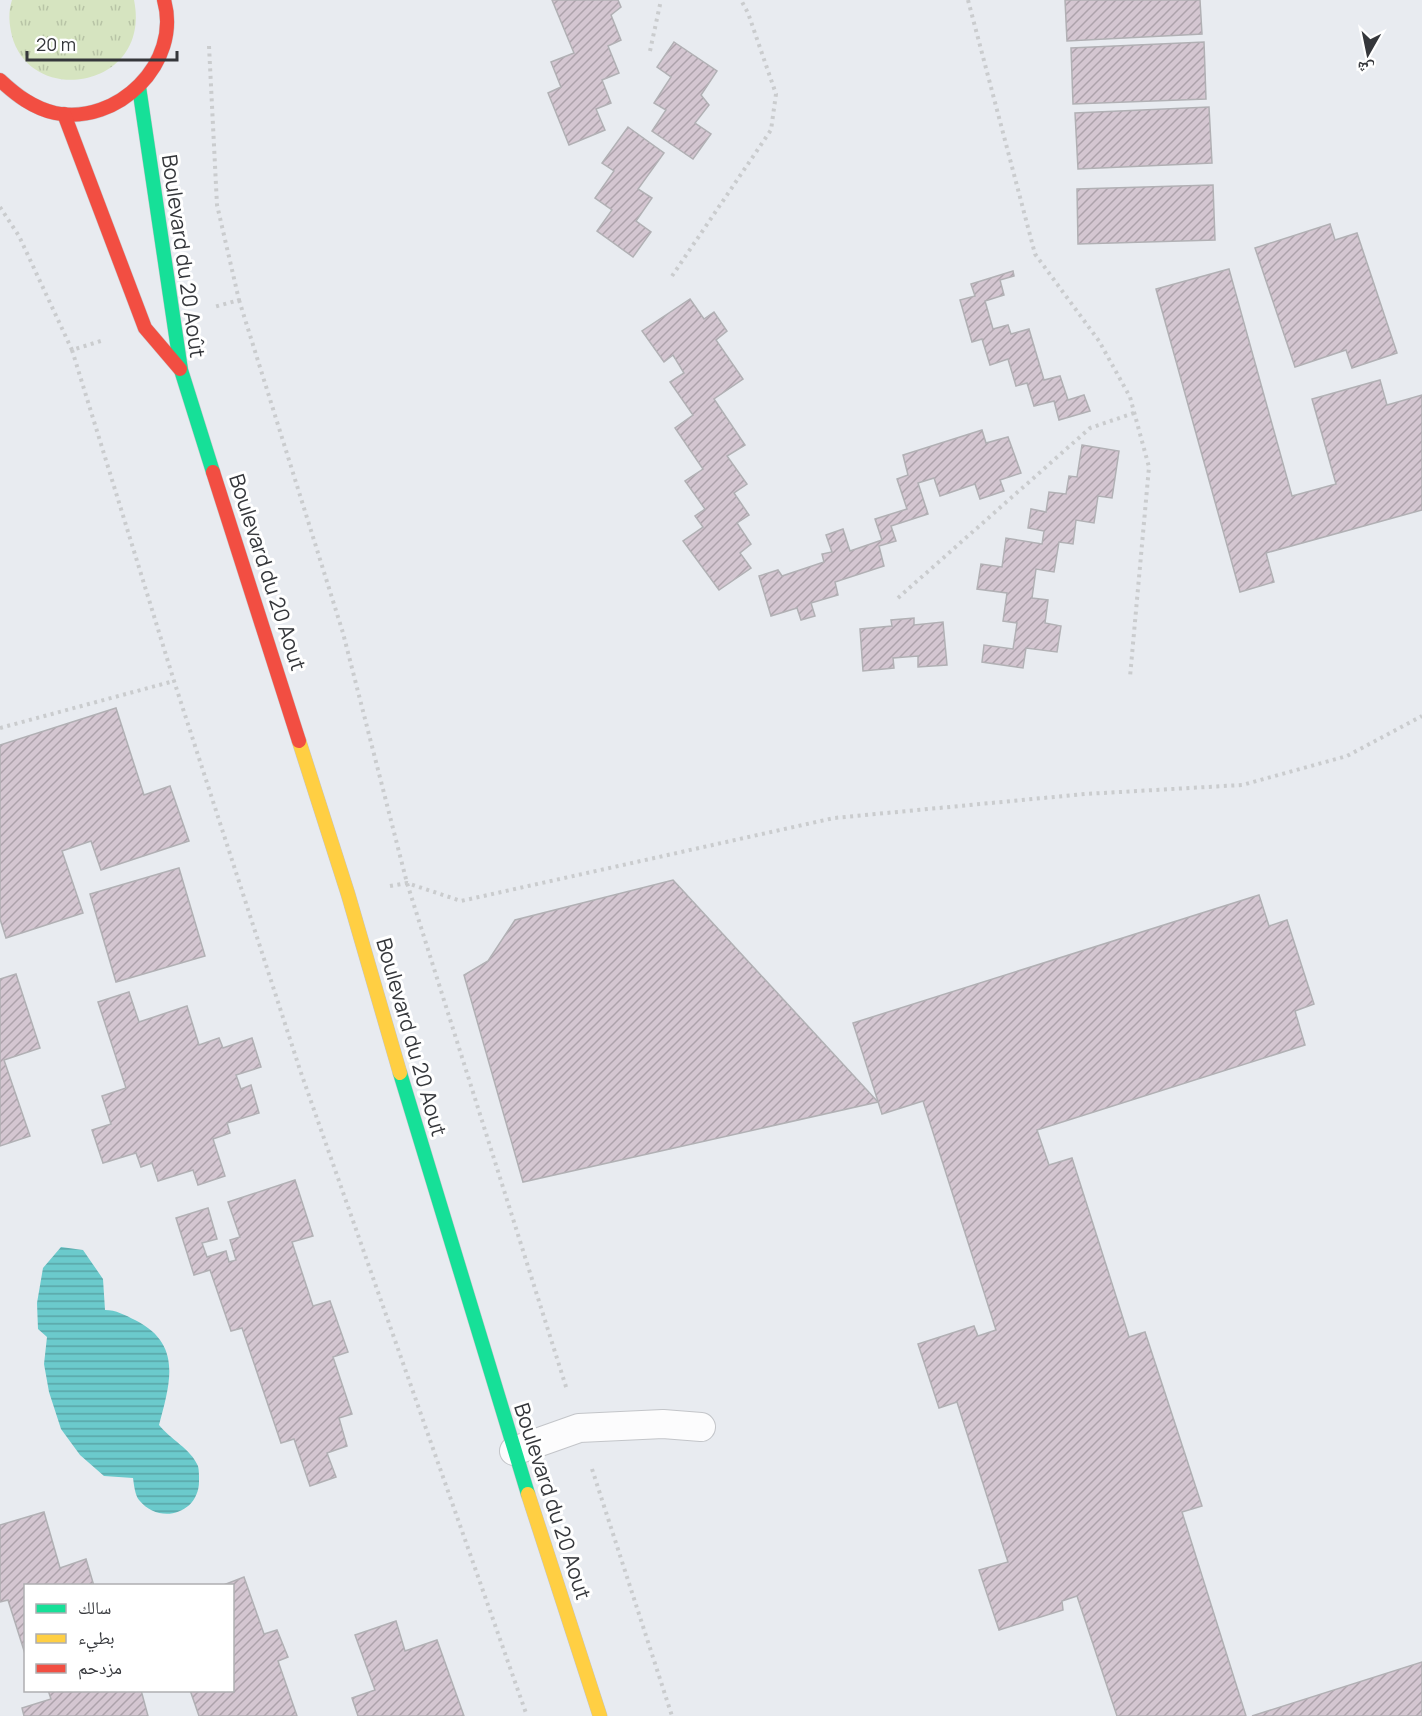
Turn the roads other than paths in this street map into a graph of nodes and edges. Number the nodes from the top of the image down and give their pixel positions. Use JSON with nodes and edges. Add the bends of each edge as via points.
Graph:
{"nodes":[{"id":1,"x":164,"y":0,"type":"edge"},
{"id":2,"x":0,"y":80,"type":"edge"},
{"id":3,"x":140,"y":87,"type":"junction"},
{"id":4,"x":64,"y":114,"type":"junction"},
{"id":5,"x":181,"y":370,"type":"junction"},
{"id":6,"x":701,"y":1427,"type":"dead end"},
{"id":7,"x":514,"y":1451,"type":"junction"},
{"id":8,"x":600,"y":1716,"type":"edge"}],
"edges":[{"from":1,"to":3,"type":"street","via":[[166,34],[157,63]]},
{"from":2,"to":4,"type":"street","via":[[38,108]]},
{"from":3,"to":4,"type":"street","via":[[105,109]]},
{"from":3,"to":5,"type":"street","name":"Boulevard du 20 Août"},
{"from":4,"to":5,"type":"street","name":"Boulevard du 20 Août","via":[[145,328]]},
{"from":5,"to":7,"type":"street","name":"Boulevard du 20 Aout","via":[[348,894]]},
{"from":6,"to":7,"type":"lane","via":[[663,1424],[579,1428]]},
{"from":7,"to":8,"type":"street","name":"Boulevard du 20 Aout"}]}
